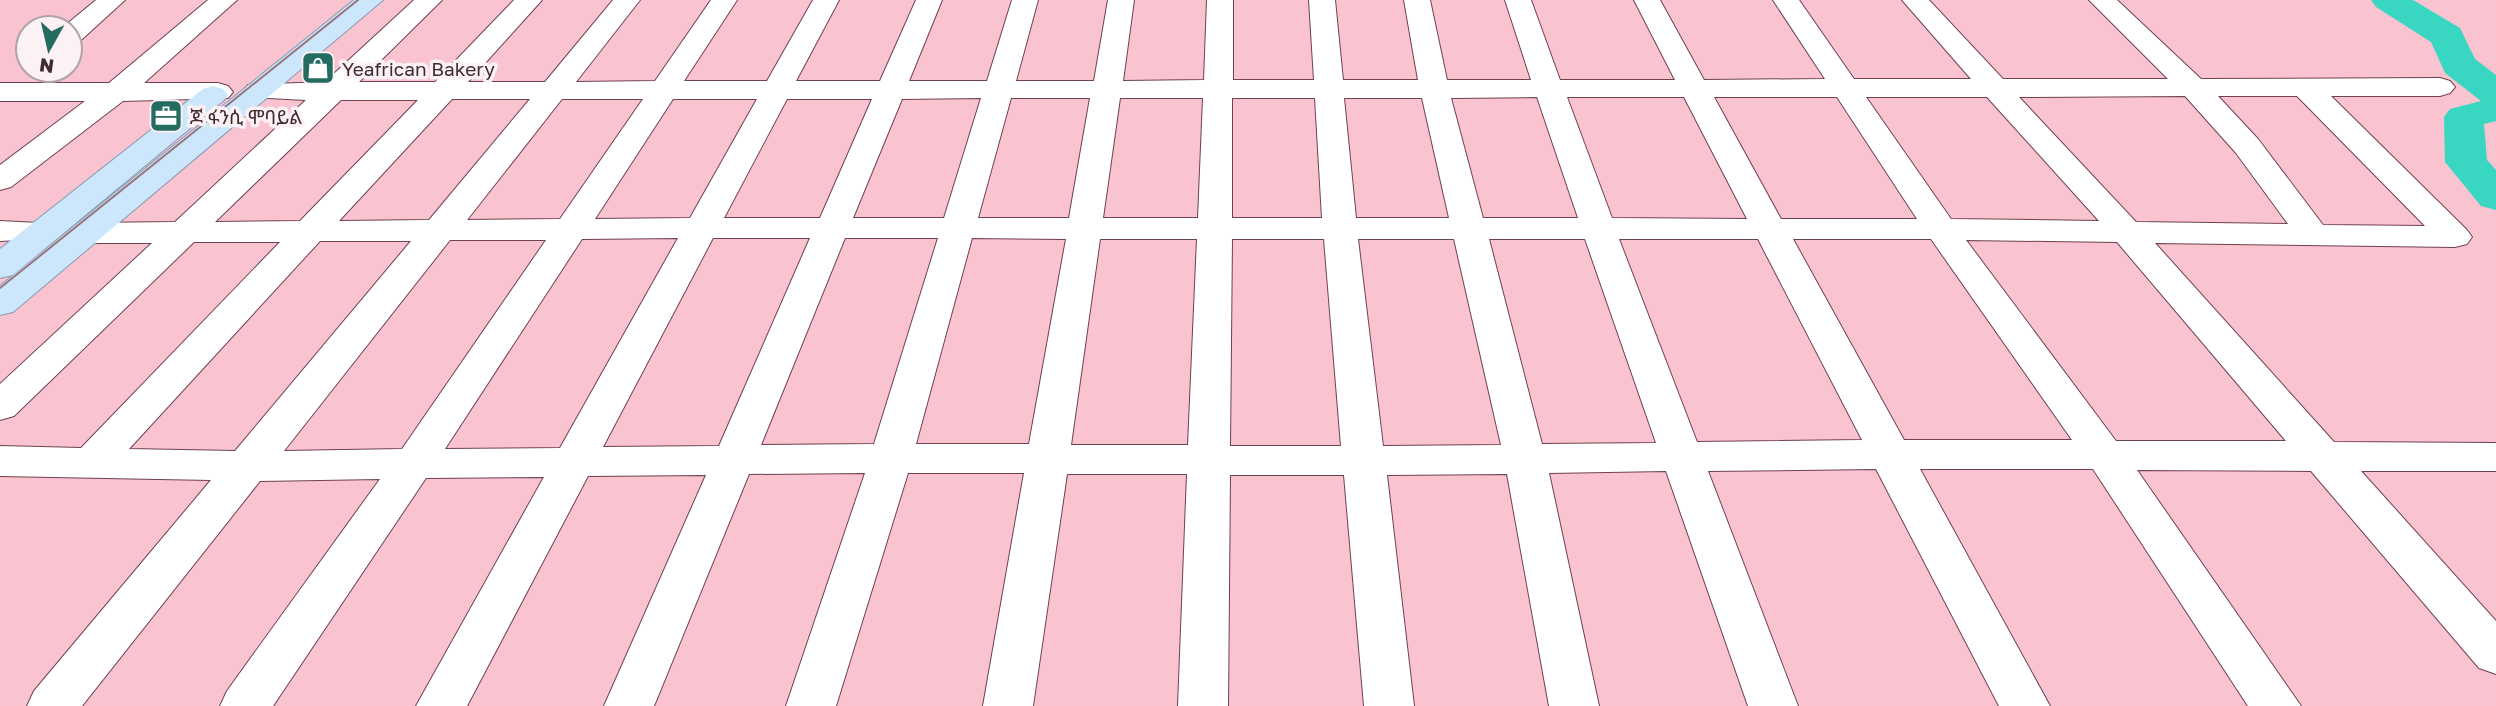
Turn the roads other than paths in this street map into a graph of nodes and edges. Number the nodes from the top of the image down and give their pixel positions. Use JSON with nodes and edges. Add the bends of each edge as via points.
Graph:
{"nodes":[{"id":1,"x":113,"y":0,"type":"edge"},
{"id":2,"x":224,"y":0,"type":"edge"},
{"id":3,"x":337,"y":0,"type":"edge"},
{"id":4,"x":370,"y":0,"type":"edge"},
{"id":5,"x":429,"y":0,"type":"edge"},
{"id":6,"x":529,"y":0,"type":"edge"},
{"id":7,"x":627,"y":0,"type":"edge"},
{"id":8,"x":724,"y":0,"type":"edge"},
{"id":9,"x":826,"y":0,"type":"edge"},
{"id":10,"x":929,"y":0,"type":"edge"},
{"id":11,"x":1025,"y":0,"type":"edge"},
{"id":12,"x":1121,"y":0,"type":"edge"},
{"id":13,"x":1220,"y":0,"type":"edge"},
{"id":14,"x":1322,"y":0,"type":"edge"},
{"id":15,"x":1416,"y":0,"type":"edge"},
{"id":16,"x":1518,"y":0,"type":"edge"},
{"id":17,"x":1647,"y":0,"type":"edge"},
{"id":18,"x":1786,"y":0,"type":"edge"},
{"id":19,"x":1915,"y":0,"type":"edge"},
{"id":20,"x":2102,"y":0,"type":"edge"},
{"id":21,"x":84,"y":24,"type":"edge"},
{"id":22,"x":2440,"y":87,"type":"dead end"},
{"id":23,"x":1994,"y":88,"type":"junction"},
{"id":24,"x":2194,"y":88,"type":"junction"},
{"id":25,"x":891,"y":89,"type":"junction"},
{"id":26,"x":1844,"y":89,"type":"junction"},
{"id":27,"x":2307,"y":89,"type":"junction"},
{"id":28,"x":996,"y":90,"type":"junction"},
{"id":29,"x":1550,"y":90,"type":"junction"},
{"id":30,"x":117,"y":91,"type":"junction"},
{"id":31,"x":258,"y":91,"type":"junction"},
{"id":32,"x":775,"y":91,"type":"junction"},
{"id":33,"x":1107,"y":91,"type":"junction"},
{"id":34,"x":1329,"y":91,"type":"junction"},
{"id":35,"x":1435,"y":91,"type":"junction"},
{"id":36,"x":1697,"y":91,"type":"junction"},
{"id":37,"x":218,"y":92,"type":"junction"},
{"id":38,"x":553,"y":92,"type":"junction"},
{"id":39,"x":663,"y":92,"type":"junction"},
{"id":40,"x":1217,"y":92,"type":"junction"},
{"id":41,"x":1,"y":93,"type":"edge"},
{"id":42,"x":334,"y":93,"type":"junction"},
{"id":43,"x":443,"y":93,"type":"junction"},
{"id":44,"x":0,"y":180,"type":"edge"},
{"id":45,"x":701,"y":228,"type":"junction"},
{"id":46,"x":957,"y":229,"type":"junction"},
{"id":47,"x":1214,"y":229,"type":"junction"},
{"id":48,"x":1469,"y":229,"type":"junction"},
{"id":49,"x":1770,"y":229,"type":"junction"},
{"id":50,"x":1941,"y":229,"type":"junction"},
{"id":51,"x":1084,"y":230,"type":"junction"},
{"id":52,"x":1340,"y":230,"type":"junction"},
{"id":53,"x":2125,"y":230,"type":"junction"},
{"id":54,"x":0,"y":231,"type":"edge"},
{"id":55,"x":46,"y":231,"type":"junction"},
{"id":56,"x":441,"y":231,"type":"junction"},
{"id":57,"x":570,"y":231,"type":"junction"},
{"id":58,"x":831,"y":231,"type":"junction"},
{"id":59,"x":1598,"y":231,"type":"junction"},
{"id":60,"x":185,"y":232,"type":"junction"},
{"id":61,"x":309,"y":232,"type":"junction"},
{"id":62,"x":86,"y":233,"type":"junction"},
{"id":63,"x":2314,"y":236,"type":"junction"},
{"id":64,"x":0,"y":267,"type":"edge"},
{"id":65,"x":0,"y":304,"type":"edge"},
{"id":66,"x":0,"y":407,"type":"edge"},
{"id":67,"x":1891,"y":454,"type":"junction"},
{"id":68,"x":1682,"y":457,"type":"junction"},
{"id":69,"x":2106,"y":457,"type":"junction"},
{"id":70,"x":2322,"y":457,"type":"junction"},
{"id":71,"x":2496,"y":457,"type":"edge"},
{"id":72,"x":891,"y":458,"type":"junction"},
{"id":73,"x":1524,"y":458,"type":"junction"},
{"id":74,"x":0,"y":461,"type":"edge"},
{"id":75,"x":1047,"y":461,"type":"junction"},
{"id":76,"x":1209,"y":461,"type":"junction"},
{"id":77,"x":1365,"y":461,"type":"junction"},
{"id":78,"x":415,"y":462,"type":"junction"},
{"id":79,"x":733,"y":462,"type":"junction"},
{"id":80,"x":91,"y":463,"type":"junction"},
{"id":81,"x":575,"y":463,"type":"junction"},
{"id":82,"x":249,"y":466,"type":"junction"},
{"id":83,"x":2496,"y":654,"type":"edge"},
{"id":84,"x":52,"y":706,"type":"edge"},
{"id":85,"x":245,"y":706,"type":"edge"},
{"id":86,"x":441,"y":706,"type":"edge"},
{"id":87,"x":629,"y":706,"type":"edge"},
{"id":88,"x":811,"y":706,"type":"edge"},
{"id":89,"x":1008,"y":706,"type":"edge"},
{"id":90,"x":1203,"y":706,"type":"edge"},
{"id":91,"x":1389,"y":706,"type":"edge"},
{"id":92,"x":1574,"y":706,"type":"edge"},
{"id":93,"x":1773,"y":706,"type":"edge"},
{"id":94,"x":2025,"y":706,"type":"edge"},
{"id":95,"x":2276,"y":706,"type":"edge"}],
"edges":[{"from":1,"to":21,"type":"street"},
{"from":2,"to":30,"type":"street"},
{"from":3,"to":37,"type":"main road"},
{"from":4,"to":31,"type":"main road"},
{"from":5,"to":42,"type":"street"},
{"from":6,"to":43,"type":"street"},
{"from":7,"to":38,"type":"street"},
{"from":8,"to":39,"type":"street"},
{"from":9,"to":32,"type":"street"},
{"from":10,"to":25,"type":"street"},
{"from":11,"to":28,"type":"street"},
{"from":12,"to":33,"type":"street"},
{"from":13,"to":40,"type":"street"},
{"from":14,"to":34,"type":"street"},
{"from":15,"to":35,"type":"street"},
{"from":16,"to":29,"type":"street"},
{"from":17,"to":36,"type":"street"},
{"from":18,"to":26,"type":"street"},
{"from":19,"to":23,"type":"street"},
{"from":20,"to":24,"type":"street"},
{"from":22,"to":27,"type":"street"},
{"from":23,"to":24,"type":"street"},
{"from":23,"to":26,"type":"street"},
{"from":23,"to":53,"type":"street"},
{"from":24,"to":27,"type":"street"},
{"from":24,"to":63,"type":"street","via":[[2246,146]]},
{"from":25,"to":28,"type":"street"},
{"from":25,"to":32,"type":"street"},
{"from":25,"to":58,"type":"street"},
{"from":26,"to":36,"type":"street"},
{"from":26,"to":50,"type":"street"},
{"from":27,"to":63,"type":"street","via":[[2455,237]]},
{"from":28,"to":33,"type":"street"},
{"from":28,"to":46,"type":"street"},
{"from":29,"to":35,"type":"street"},
{"from":29,"to":36,"type":"street"},
{"from":29,"to":59,"type":"street"},
{"from":30,"to":37,"type":"street"},
{"from":30,"to":41,"type":"street"},
{"from":30,"to":44,"type":"street"},
{"from":31,"to":42,"type":"street"},
{"from":31,"to":62,"type":"main road"},
{"from":32,"to":39,"type":"street"},
{"from":32,"to":45,"type":"street"},
{"from":33,"to":40,"type":"street"},
{"from":33,"to":51,"type":"street"},
{"from":34,"to":35,"type":"street"},
{"from":34,"to":40,"type":"street"},
{"from":34,"to":52,"type":"street"},
{"from":35,"to":48,"type":"street"},
{"from":36,"to":49,"type":"street"},
{"from":37,"to":55,"type":"main road"},
{"from":38,"to":39,"type":"street"},
{"from":38,"to":43,"type":"street"},
{"from":38,"to":56,"type":"street"},
{"from":39,"to":57,"type":"street"},
{"from":40,"to":47,"type":"street"},
{"from":42,"to":43,"type":"street"},
{"from":42,"to":60,"type":"street"},
{"from":43,"to":61,"type":"street"},
{"from":45,"to":57,"type":"street"},
{"from":45,"to":58,"type":"street"},
{"from":45,"to":81,"type":"street"},
{"from":46,"to":51,"type":"street"},
{"from":46,"to":58,"type":"street"},
{"from":46,"to":72,"type":"street"},
{"from":47,"to":51,"type":"street"},
{"from":47,"to":52,"type":"street"},
{"from":47,"to":76,"type":"street"},
{"from":48,"to":52,"type":"street"},
{"from":48,"to":59,"type":"street"},
{"from":48,"to":73,"type":"street"},
{"from":49,"to":50,"type":"street"},
{"from":49,"to":59,"type":"street"},
{"from":49,"to":67,"type":"street"},
{"from":50,"to":53,"type":"street"},
{"from":50,"to":69,"type":"street"},
{"from":51,"to":75,"type":"street"},
{"from":52,"to":77,"type":"street"},
{"from":53,"to":63,"type":"street"},
{"from":53,"to":70,"type":"street"},
{"from":54,"to":55,"type":"street"},
{"from":55,"to":64,"type":"main road"},
{"from":56,"to":57,"type":"street"},
{"from":56,"to":61,"type":"street"},
{"from":56,"to":82,"type":"street"},
{"from":57,"to":78,"type":"street"},
{"from":58,"to":79,"type":"street"},
{"from":59,"to":68,"type":"street"},
{"from":60,"to":61,"type":"street"},
{"from":60,"to":62,"type":"street"},
{"from":60,"to":66,"type":"street"},
{"from":61,"to":80,"type":"street"},
{"from":62,"to":65,"type":"main road"},
{"from":67,"to":68,"type":"street"},
{"from":67,"to":69,"type":"street"},
{"from":67,"to":94,"type":"street"},
{"from":68,"to":73,"type":"street"},
{"from":68,"to":93,"type":"street"},
{"from":69,"to":70,"type":"street"},
{"from":69,"to":95,"type":"street"},
{"from":70,"to":71,"type":"street"},
{"from":70,"to":83,"type":"street"},
{"from":72,"to":75,"type":"street"},
{"from":72,"to":79,"type":"street"},
{"from":72,"to":88,"type":"street"},
{"from":73,"to":77,"type":"street"},
{"from":73,"to":92,"type":"street"},
{"from":74,"to":80,"type":"street"},
{"from":75,"to":76,"type":"street"},
{"from":75,"to":89,"type":"street"},
{"from":76,"to":77,"type":"street"},
{"from":76,"to":90,"type":"street"},
{"from":77,"to":91,"type":"street"},
{"from":78,"to":81,"type":"street"},
{"from":78,"to":82,"type":"street"},
{"from":78,"to":85,"type":"street"},
{"from":79,"to":81,"type":"street"},
{"from":79,"to":87,"type":"street"},
{"from":80,"to":82,"type":"street"},
{"from":81,"to":86,"type":"street"},
{"from":82,"to":84,"type":"street"}]}
